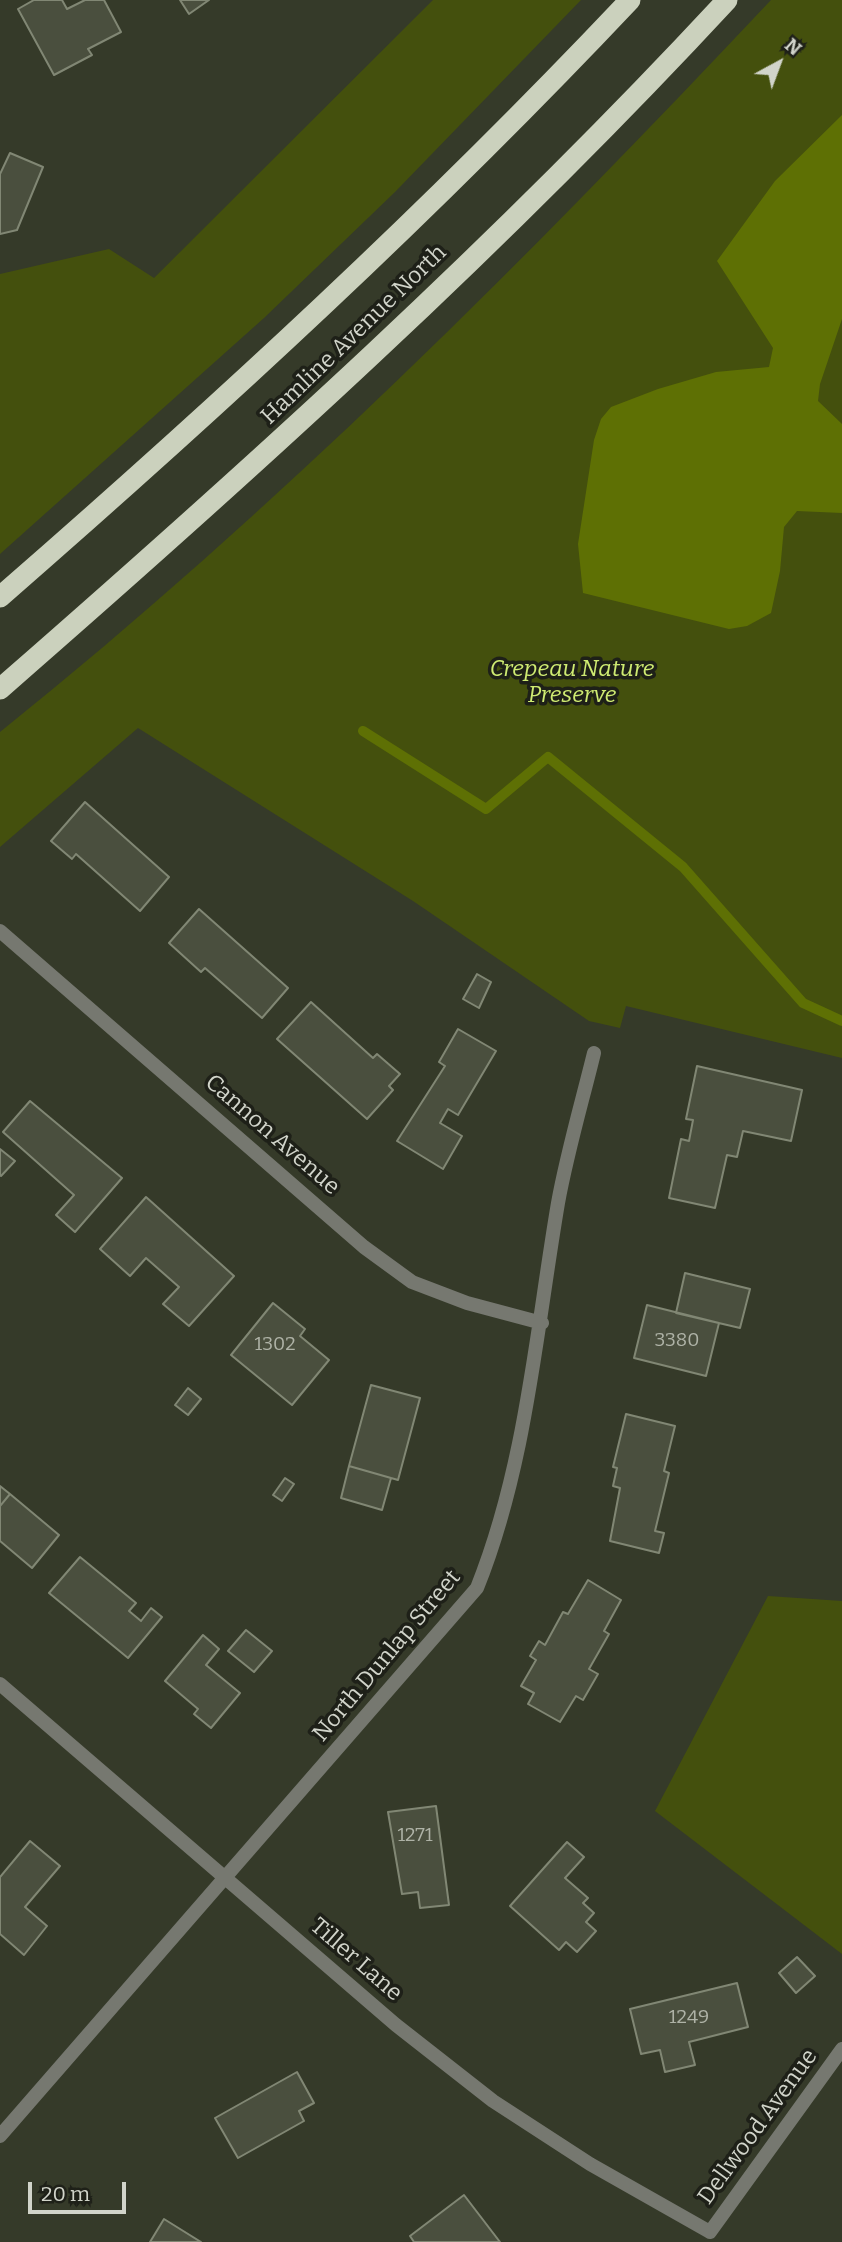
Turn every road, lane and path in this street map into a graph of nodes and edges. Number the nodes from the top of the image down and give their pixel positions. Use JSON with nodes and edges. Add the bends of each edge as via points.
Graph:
{"nodes":[{"id":1,"x":630,"y":0,"type":"edge"},
{"id":2,"x":727,"y":0,"type":"edge"},
{"id":3,"x":0,"y":597,"type":"edge"},
{"id":4,"x":0,"y":689,"type":"edge"},
{"id":5,"x":0,"y":931,"type":"edge"},
{"id":6,"x":594,"y":1053,"type":"dead end"},
{"id":7,"x":542,"y":1323,"type":"junction"},
{"id":8,"x":0,"y":1684,"type":"edge"},
{"id":9,"x":226,"y":1878,"type":"junction"},
{"id":10,"x":842,"y":2049,"type":"edge"},
{"id":11,"x":0,"y":2136,"type":"edge"},
{"id":12,"x":711,"y":2237,"type":"edge"}],
"edges":[{"from":1,"to":3,"type":"highway","name":"Hamline Avenue North","via":[[370,262],[169,449]]},
{"from":2,"to":4,"type":"highway","name":"Hamline Avenue North","via":[[341,385]]},
{"from":5,"to":7,"type":"street","name":"Cannon Avenue","via":[[364,1247],[412,1282]]},
{"from":6,"to":7,"type":"street","name":"North Dunlap Street","via":[[558,1202]]},
{"from":7,"to":9,"type":"street","name":"North Dunlap Street","via":[[504,1512],[477,1588]]},
{"from":8,"to":9,"type":"street","name":"Tiller Lane"},
{"from":9,"to":11,"type":"street","name":"North Dunlap Street"},
{"from":9,"to":12,"type":"street","name":"Tiller Lane","via":[[396,2025],[493,2101]]},
{"from":10,"to":12,"type":"street","name":"Dellwood Avenue"}]}
